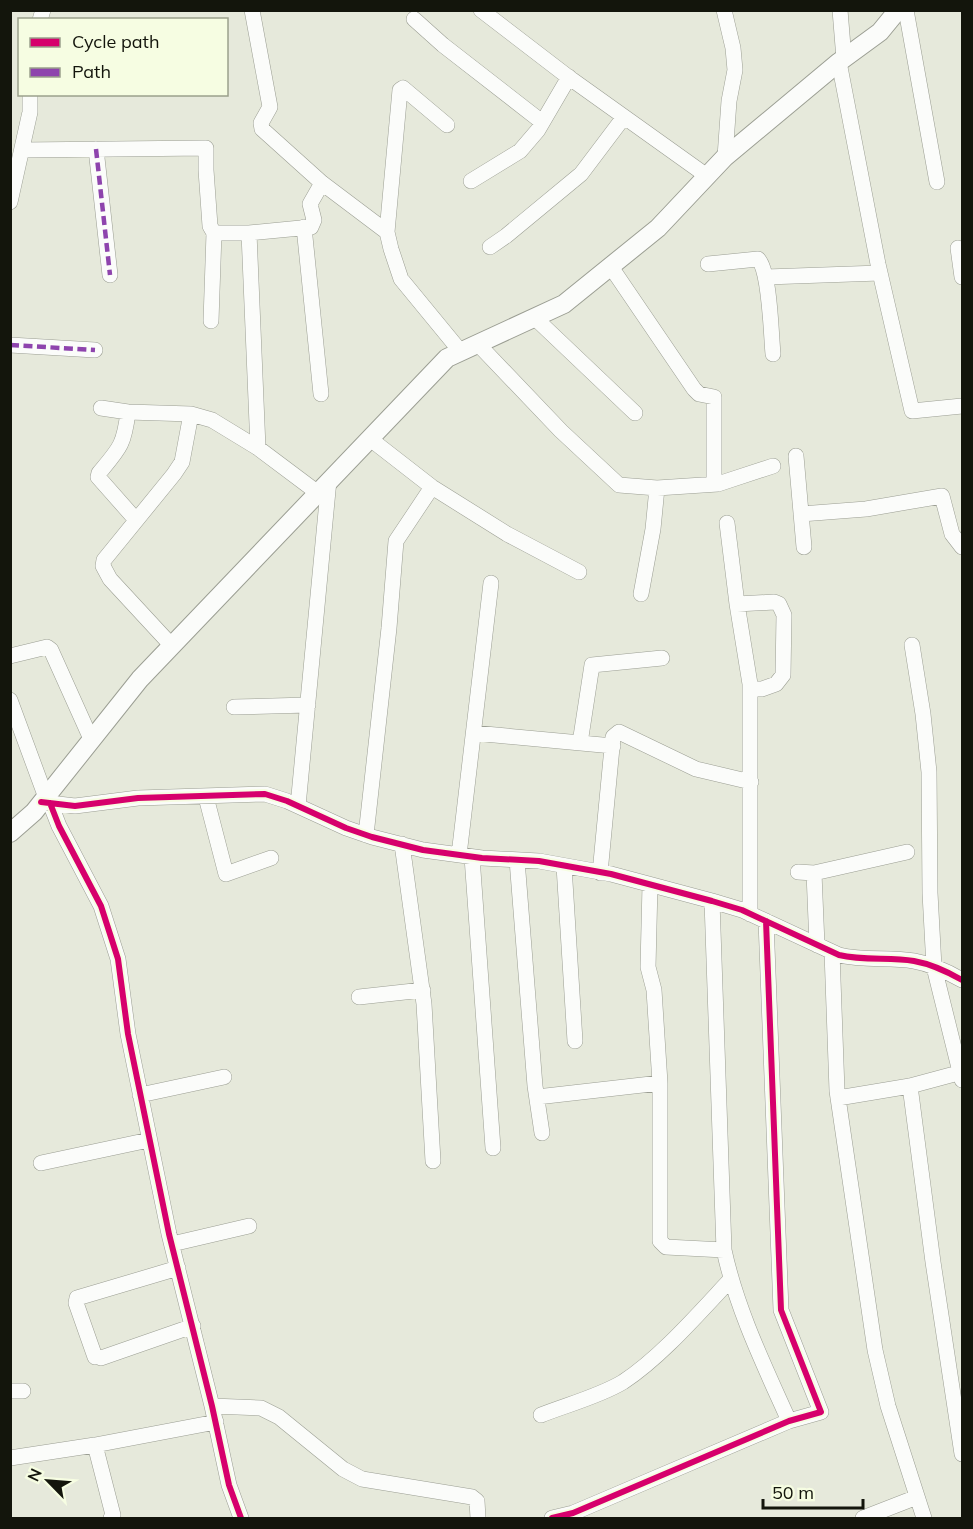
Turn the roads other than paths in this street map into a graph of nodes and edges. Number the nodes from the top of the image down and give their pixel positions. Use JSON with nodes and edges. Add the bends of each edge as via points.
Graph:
{"nodes":[{"id":1,"x":252,"y":10,"type":"edge"},
{"id":2,"x":481,"y":10,"type":"edge"},
{"id":3,"x":724,"y":10,"type":"edge"},
{"id":4,"x":840,"y":10,"type":"edge"},
{"id":5,"x":898,"y":10,"type":"edge"},
{"id":6,"x":906,"y":10,"type":"edge"},
{"id":7,"x":414,"y":19,"type":"dead end"},
{"id":8,"x":842,"y":60,"type":"junction"},
{"id":9,"x":569,"y":77,"type":"junction"},
{"id":10,"x":30,"y":96,"type":"edge"},
{"id":11,"x":624,"y":117,"type":"junction"},
{"id":12,"x":542,"y":122,"type":"junction"},
{"id":13,"x":447,"y":125,"type":"dead end"},
{"id":14,"x":96,"y":149,"type":"junction"},
{"id":15,"x":725,"y":157,"type":"junction"},
{"id":16,"x":18,"y":158,"type":"edge"},
{"id":17,"x":707,"y":176,"type":"junction"},
{"id":18,"x":471,"y":181,"type":"dead end"},
{"id":19,"x":937,"y":182,"type":"dead end"},
{"id":20,"x":322,"y":183,"type":"junction"},
{"id":21,"x":10,"y":202,"type":"edge"},
{"id":22,"x":304,"y":228,"type":"junction"},
{"id":23,"x":387,"y":232,"type":"junction"},
{"id":24,"x":213,"y":233,"type":"junction"},
{"id":25,"x":249,"y":233,"type":"junction"},
{"id":26,"x":490,"y":247,"type":"dead end"},
{"id":27,"x":958,"y":248,"type":"dead end"},
{"id":28,"x":708,"y":264,"type":"dead end"},
{"id":29,"x":611,"y":267,"type":"junction"},
{"id":30,"x":880,"y":273,"type":"junction"},
{"id":31,"x":110,"y":275,"type":"dead end"},
{"id":32,"x":766,"y":277,"type":"junction"},
{"id":33,"x":963,"y":277,"type":"edge"},
{"id":34,"x":535,"y":318,"type":"junction"},
{"id":35,"x":211,"y":321,"type":"dead end"},
{"id":36,"x":478,"y":344,"type":"junction"},
{"id":37,"x":10,"y":345,"type":"edge"},
{"id":38,"x":95,"y":350,"type":"dead end"},
{"id":39,"x":461,"y":352,"type":"junction"},
{"id":40,"x":773,"y":354,"type":"dead end"},
{"id":41,"x":321,"y":394,"type":"dead end"},
{"id":42,"x":963,"y":406,"type":"edge"},
{"id":43,"x":101,"y":408,"type":"dead end"},
{"id":44,"x":128,"y":412,"type":"junction"},
{"id":45,"x":635,"y":413,"type":"dead end"},
{"id":46,"x":191,"y":414,"type":"junction"},
{"id":47,"x":369,"y":438,"type":"junction"},
{"id":48,"x":258,"y":448,"type":"junction"},
{"id":49,"x":796,"y":456,"type":"dead end"},
{"id":50,"x":773,"y":466,"type":"dead end"},
{"id":51,"x":714,"y":484,"type":"junction"},
{"id":52,"x":323,"y":486,"type":"junction"},
{"id":53,"x":432,"y":487,"type":"junction"},
{"id":54,"x":657,"y":488,"type":"junction"},
{"id":55,"x":801,"y":514,"type":"junction"},
{"id":56,"x":136,"y":520,"type":"junction"},
{"id":57,"x":727,"y":523,"type":"dead end"},
{"id":58,"x":804,"y":547,"type":"dead end"},
{"id":59,"x":963,"y":547,"type":"edge"},
{"id":60,"x":579,"y":572,"type":"dead end"},
{"id":61,"x":491,"y":583,"type":"dead end"},
{"id":62,"x":640,"y":594,"type":"dead end"},
{"id":63,"x":736,"y":604,"type":"junction"},
{"id":64,"x":912,"y":645,"type":"dead end"},
{"id":65,"x":172,"y":646,"type":"junction"},
{"id":66,"x":10,"y":656,"type":"edge"},
{"id":67,"x":662,"y":658,"type":"dead end"},
{"id":68,"x":750,"y":689,"type":"junction"},
{"id":69,"x":10,"y":700,"type":"edge"},
{"id":70,"x":308,"y":705,"type":"junction"},
{"id":71,"x":234,"y":707,"type":"dead end"},
{"id":72,"x":474,"y":733,"type":"junction"},
{"id":73,"x":91,"y":739,"type":"junction"},
{"id":74,"x":580,"y":743,"type":"junction"},
{"id":75,"x":613,"y":746,"type":"junction"},
{"id":76,"x":751,"y":782,"type":"junction"},
{"id":77,"x":206,"y":797,"type":"junction"},
{"id":78,"x":46,"y":800,"type":"junction"},
{"id":79,"x":298,"y":806,"type":"junction"},
{"id":80,"x":10,"y":833,"type":"edge"},
{"id":81,"x":366,"y":835,"type":"junction"},
{"id":82,"x":402,"y":844,"type":"junction"},
{"id":83,"x":907,"y":852,"type":"dead end"},
{"id":84,"x":466,"y":856,"type":"junction"},
{"id":85,"x":271,"y":858,"type":"dead end"},
{"id":86,"x":517,"y":860,"type":"junction"},
{"id":87,"x":564,"y":866,"type":"junction"},
{"id":88,"x":798,"y":872,"type":"dead end"},
{"id":89,"x":600,"y":873,"type":"junction"},
{"id":90,"x":814,"y":873,"type":"junction"},
{"id":91,"x":650,"y":885,"type":"junction"},
{"id":92,"x":712,"y":901,"type":"junction"},
{"id":93,"x":750,"y":914,"type":"junction"},
{"id":94,"x":766,"y":921,"type":"junction"},
{"id":95,"x":817,"y":945,"type":"junction"},
{"id":96,"x":832,"y":952,"type":"junction"},
{"id":97,"x":934,"y":967,"type":"junction"},
{"id":98,"x":963,"y":980,"type":"edge"},
{"id":99,"x":423,"y":990,"type":"junction"},
{"id":100,"x":359,"y":997,"type":"dead end"},
{"id":101,"x":575,"y":1041,"type":"dead end"},
{"id":102,"x":962,"y":1074,"type":"edge"},
{"id":103,"x":224,"y":1077,"type":"dead end"},
{"id":104,"x":660,"y":1083,"type":"junction"},
{"id":105,"x":910,"y":1086,"type":"junction"},
{"id":106,"x":140,"y":1095,"type":"junction"},
{"id":107,"x":537,"y":1097,"type":"junction"},
{"id":108,"x":838,"y":1098,"type":"junction"},
{"id":109,"x":542,"y":1133,"type":"dead end"},
{"id":110,"x":149,"y":1140,"type":"junction"},
{"id":111,"x":494,"y":1148,"type":"dead end"},
{"id":112,"x":433,"y":1161,"type":"dead end"},
{"id":113,"x":41,"y":1163,"type":"dead end"},
{"id":114,"x":249,"y":1226,"type":"dead end"},
{"id":115,"x":172,"y":1244,"type":"junction"},
{"id":116,"x":724,"y":1250,"type":"junction"},
{"id":117,"x":178,"y":1268,"type":"junction"},
{"id":118,"x":731,"y":1279,"type":"junction"},
{"id":119,"x":193,"y":1326,"type":"junction"},
{"id":120,"x":212,"y":1406,"type":"junction"},
{"id":121,"x":541,"y":1415,"type":"dead end"},
{"id":122,"x":789,"y":1421,"type":"junction"},
{"id":123,"x":216,"y":1422,"type":"junction"},
{"id":124,"x":95,"y":1445,"type":"junction"},
{"id":125,"x":963,"y":1454,"type":"edge"},
{"id":126,"x":10,"y":1458,"type":"edge"},
{"id":127,"x":917,"y":1497,"type":"junction"},
{"id":128,"x":111,"y":1518,"type":"edge"},
{"id":129,"x":241,"y":1518,"type":"edge"},
{"id":130,"x":478,"y":1518,"type":"edge"},
{"id":131,"x":552,"y":1518,"type":"edge"},
{"id":132,"x":863,"y":1518,"type":"edge"},
{"id":133,"x":924,"y":1518,"type":"edge"}],
"edges":[{"from":1,"to":20,"type":"street","via":[[270,107],[262,129]]},
{"from":2,"to":9,"type":"street"},
{"from":3,"to":15,"type":"street","via":[[735,70]]},
{"from":4,"to":8,"type":"street"},
{"from":5,"to":8,"type":"main road","via":[[880,32]]},
{"from":6,"to":19,"type":"street"},
{"from":7,"to":12,"type":"street"},
{"from":8,"to":15,"type":"main road"},
{"from":8,"to":30,"type":"street"},
{"from":9,"to":11,"type":"street"},
{"from":9,"to":12,"type":"street"},
{"from":10,"to":16,"type":"street","via":[[30,112]]},
{"from":11,"to":17,"type":"street"},
{"from":11,"to":26,"type":"street","via":[[581,174]]},
{"from":12,"to":18,"type":"street","via":[[520,151]]},
{"from":13,"to":23,"type":"street","via":[[403,88],[400,90]]},
{"from":14,"to":16,"type":"street"},
{"from":14,"to":24,"type":"street","via":[[206,148]]},
{"from":14,"to":31,"type":"street"},
{"from":15,"to":17,"type":"main road"},
{"from":16,"to":21,"type":"street"},
{"from":17,"to":29,"type":"main road","via":[[658,228]]},
{"from":20,"to":22,"type":"street","via":[[310,204],[314,220]]},
{"from":20,"to":23,"type":"street"},
{"from":22,"to":25,"type":"street"},
{"from":22,"to":41,"type":"street"},
{"from":23,"to":39,"type":"street","via":[[401,279]]},
{"from":24,"to":25,"type":"street"},
{"from":24,"to":35,"type":"street"},
{"from":25,"to":48,"type":"street"},
{"from":27,"to":33,"type":"street"},
{"from":28,"to":32,"type":"street","via":[[758,259]]},
{"from":29,"to":34,"type":"main road","via":[[564,304]]},
{"from":29,"to":51,"type":"street","via":[[694,389],[714,398]]},
{"from":30,"to":32,"type":"street"},
{"from":30,"to":42,"type":"street","via":[[912,411]]},
{"from":32,"to":40,"type":"street"},
{"from":34,"to":36,"type":"main road"},
{"from":34,"to":45,"type":"street"},
{"from":36,"to":39,"type":"main road"},
{"from":36,"to":54,"type":"street","via":[[613,481],[619,485]]},
{"from":37,"to":38,"type":"street"},
{"from":39,"to":47,"type":"main road","via":[[447,358]]},
{"from":43,"to":44,"type":"street"},
{"from":44,"to":46,"type":"street"},
{"from":44,"to":56,"type":"street","via":[[125,437],[98,477]]},
{"from":46,"to":48,"type":"street","via":[[212,420]]},
{"from":46,"to":56,"type":"street","via":[[182,462]]},
{"from":47,"to":52,"type":"main road"},
{"from":47,"to":53,"type":"street"},
{"from":48,"to":52,"type":"street"},
{"from":49,"to":55,"type":"street"},
{"from":50,"to":51,"type":"street"},
{"from":51,"to":54,"type":"street"},
{"from":52,"to":65,"type":"main road"},
{"from":52,"to":70,"type":"street"},
{"from":53,"to":60,"type":"street","via":[[507,534]]},
{"from":53,"to":81,"type":"street","via":[[396,541]]},
{"from":54,"to":62,"type":"street"},
{"from":55,"to":58,"type":"street"},
{"from":55,"to":59,"type":"street","via":[[866,509],[942,496],[952,534]]},
{"from":56,"to":65,"type":"street","via":[[103,566],[110,579]]},
{"from":57,"to":63,"type":"street"},
{"from":61,"to":72,"type":"street"},
{"from":63,"to":68,"type":"street"},
{"from":63,"to":68,"type":"street","via":[[774,602],[784,615],[783,675],[776,684]]},
{"from":64,"to":97,"type":"street","via":[[929,772]]},
{"from":65,"to":73,"type":"main road"},
{"from":66,"to":73,"type":"street","via":[[47,647],[51,650]]},
{"from":67,"to":74,"type":"street","via":[[592,664]]},
{"from":68,"to":76,"type":"street"},
{"from":69,"to":78,"type":"street"},
{"from":70,"to":71,"type":"street"},
{"from":70,"to":79,"type":"street"},
{"from":72,"to":74,"type":"street"},
{"from":72,"to":84,"type":"street"},
{"from":73,"to":78,"type":"main road"},
{"from":74,"to":75,"type":"street"},
{"from":75,"to":76,"type":"street","via":[[613,737],[619,732],[696,769]]},
{"from":75,"to":89,"type":"street"},
{"from":76,"to":93,"type":"street"},
{"from":77,"to":78,"type":"street","via":[[138,798],[75,806]]},
{"from":77,"to":79,"type":"street","via":[[265,794]]},
{"from":77,"to":85,"type":"street","via":[[226,874]]},
{"from":78,"to":80,"type":"main road"},
{"from":78,"to":106,"type":"street","via":[[93,888],[112,937]]},
{"from":79,"to":81,"type":"street"},
{"from":81,"to":82,"type":"street"},
{"from":82,"to":84,"type":"street"},
{"from":82,"to":99,"type":"street"},
{"from":83,"to":90,"type":"street"},
{"from":84,"to":86,"type":"street"},
{"from":84,"to":111,"type":"street"},
{"from":86,"to":87,"type":"street"},
{"from":86,"to":107,"type":"street"},
{"from":87,"to":89,"type":"street"},
{"from":87,"to":101,"type":"street"},
{"from":88,"to":90,"type":"street"},
{"from":89,"to":91,"type":"street"},
{"from":90,"to":95,"type":"street"},
{"from":91,"to":92,"type":"street"},
{"from":91,"to":104,"type":"street","via":[[648,967],[654,990]]},
{"from":92,"to":93,"type":"street"},
{"from":92,"to":116,"type":"street"},
{"from":93,"to":94,"type":"street"},
{"from":94,"to":95,"type":"street"},
{"from":94,"to":122,"type":"street","via":[[781,1310],[821,1412]]},
{"from":95,"to":96,"type":"street"},
{"from":96,"to":97,"type":"street","via":[[850,958],[912,961]]},
{"from":96,"to":108,"type":"street"},
{"from":97,"to":98,"type":"street"},
{"from":97,"to":102,"type":"street"},
{"from":99,"to":100,"type":"street"},
{"from":99,"to":112,"type":"street"},
{"from":102,"to":105,"type":"street"},
{"from":103,"to":106,"type":"street"},
{"from":104,"to":107,"type":"street"},
{"from":104,"to":116,"type":"street","via":[[660,1241],[666,1247]]},
{"from":105,"to":108,"type":"street"},
{"from":105,"to":125,"type":"street"},
{"from":106,"to":110,"type":"street"},
{"from":107,"to":109,"type":"street"},
{"from":108,"to":127,"type":"street","via":[[875,1350]]},
{"from":110,"to":113,"type":"street"},
{"from":110,"to":115,"type":"street"},
{"from":114,"to":115,"type":"street"},
{"from":115,"to":117,"type":"street"},
{"from":116,"to":118,"type":"street"},
{"from":117,"to":119,"type":"street"},
{"from":117,"to":119,"type":"street","via":[[78,1298],[76,1303],[98,1357]]},
{"from":118,"to":121,"type":"street","via":[[652,1358],[622,1382]]},
{"from":118,"to":122,"type":"street","via":[[748,1329]]},
{"from":119,"to":120,"type":"street"},
{"from":120,"to":123,"type":"street"},
{"from":120,"to":130,"type":"street","via":[[261,1408],[362,1479],[472,1497],[477,1501]]},
{"from":122,"to":131,"type":"street"},
{"from":123,"to":124,"type":"street"},
{"from":123,"to":129,"type":"street","via":[[229,1485]]},
{"from":124,"to":126,"type":"street"},
{"from":124,"to":128,"type":"street"},
{"from":127,"to":132,"type":"street"},
{"from":127,"to":133,"type":"street"}]}
